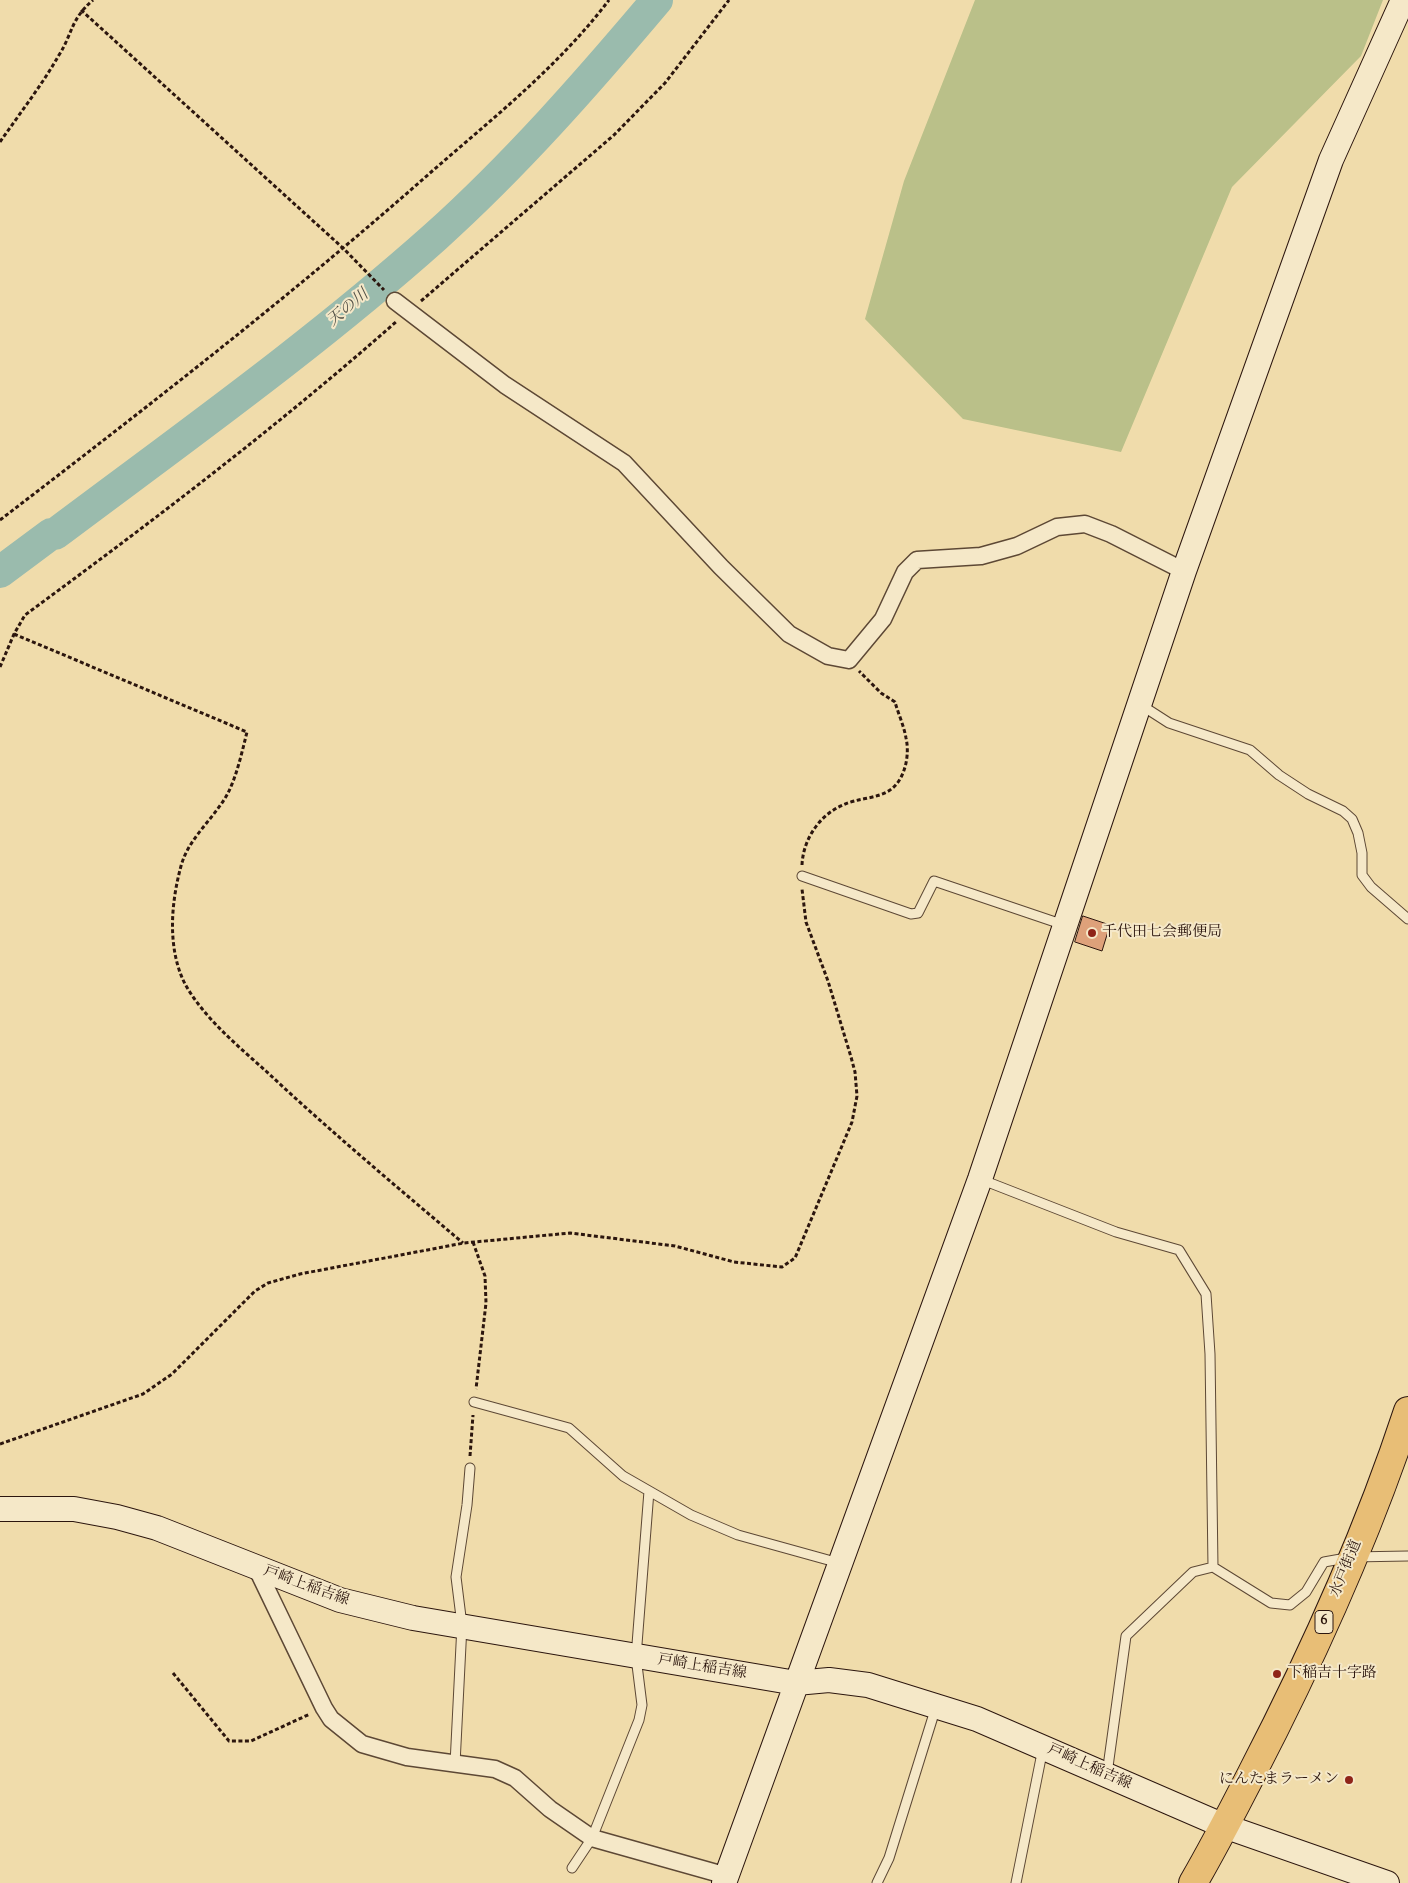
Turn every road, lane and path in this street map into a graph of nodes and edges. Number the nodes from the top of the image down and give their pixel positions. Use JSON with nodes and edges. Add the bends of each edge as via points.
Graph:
{"nodes":[{"id":1,"x":93,"y":0,"type":"edge"},
{"id":2,"x":609,"y":0,"type":"edge"},
{"id":3,"x":729,"y":0,"type":"edge"},
{"id":4,"x":1402,"y":0,"type":"edge"},
{"id":5,"x":81,"y":10,"type":"junction"},
{"id":6,"x":0,"y":142,"type":"edge"},
{"id":7,"x":344,"y":249,"type":"junction"},
{"id":8,"x":395,"y":301,"type":"joint"},
{"id":9,"x":408,"y":312,"type":"junction"},
{"id":10,"x":0,"y":520,"type":"edge"},
{"id":11,"x":1184,"y":572,"type":"junction"},
{"id":12,"x":14,"y":634,"type":"junction"},
{"id":13,"x":848,"y":660,"type":"junction"},
{"id":14,"x":0,"y":667,"type":"edge"},
{"id":15,"x":1140,"y":704,"type":"junction"},
{"id":16,"x":802,"y":876,"type":"junction"},
{"id":17,"x":1408,"y":920,"type":"edge"},
{"id":18,"x":1067,"y":925,"type":"junction"},
{"id":19,"x":980,"y":1179,"type":"junction"},
{"id":20,"x":473,"y":1242,"type":"junction"},
{"id":21,"x":464,"y":1243,"type":"junction"},
{"id":22,"x":474,"y":1402,"type":"junction"},
{"id":23,"x":1408,"y":1411,"type":"edge"},
{"id":24,"x":0,"y":1444,"type":"edge"},
{"id":25,"x":470,"y":1468,"type":"joint"},
{"id":26,"x":649,"y":1491,"type":"junction"},
{"id":27,"x":0,"y":1509,"type":"edge"},
{"id":28,"x":1408,"y":1556,"type":"edge"},
{"id":29,"x":1352,"y":1557,"type":"junction"},
{"id":30,"x":840,"y":1563,"type":"junction"},
{"id":31,"x":1213,"y":1567,"type":"junction"},
{"id":32,"x":256,"y":1569,"type":"junction"},
{"id":33,"x":462,"y":1625,"type":"junction"},
{"id":34,"x":636,"y":1657,"type":"junction"},
{"id":35,"x":174,"y":1673,"type":"dead end"},
{"id":36,"x":796,"y":1683,"type":"junction"},
{"id":37,"x":936,"y":1706,"type":"junction"},
{"id":38,"x":324,"y":1708,"type":"junction"},
{"id":39,"x":1043,"y":1748,"type":"junction"},
{"id":40,"x":455,"y":1764,"type":"junction"},
{"id":41,"x":1107,"y":1777,"type":"junction"},
{"id":42,"x":1224,"y":1826,"type":"junction"},
{"id":43,"x":592,"y":1838,"type":"junction"},
{"id":44,"x":572,"y":1868,"type":"dead end"},
{"id":45,"x":726,"y":1880,"type":"edge"},
{"id":46,"x":877,"y":1883,"type":"edge"},
{"id":47,"x":1016,"y":1883,"type":"edge"},
{"id":48,"x":1193,"y":1883,"type":"edge"},
{"id":49,"x":1387,"y":1883,"type":"edge"}],
"edges":[{"from":1,"to":5,"type":"path"},
{"from":2,"to":7,"type":"path","via":[[587,29],[505,107]]},
{"from":3,"to":9,"type":"path","via":[[665,83],[614,135]]},
{"from":4,"to":11,"type":"street","via":[[1332,160]]},
{"from":5,"to":6,"type":"path","via":[[54,64]]},
{"from":5,"to":7,"type":"path"},
{"from":7,"to":8,"type":"path"},
{"from":7,"to":10,"type":"path"},
{"from":8,"to":9,"type":"street"},
{"from":9,"to":12,"type":"path","via":[[317,392],[182,500],[26,614]]},
{"from":9,"to":13,"type":"street","via":[[505,385],[624,463],[788,634],[828,656]]},
{"from":11,"to":13,"type":"street","via":[[1111,534],[1084,524],[1057,527],[1017,546],[981,556],[917,560],[904,572],[883,619]]},
{"from":11,"to":15,"type":"street"},
{"from":12,"to":14,"type":"path"},
{"from":12,"to":21,"type":"path","via":[[247,732],[228,792],[190,845],[181,866],[171,929],[185,983],[207,1014],[328,1130]]},
{"from":13,"to":16,"type":"path","via":[[881,693],[895,702],[907,739],[906,763],[900,780],[889,791],[842,805],[811,831],[803,853]]},
{"from":15,"to":17,"type":"lane","via":[[1169,723],[1250,750],[1279,775],[1343,811],[1352,819],[1358,833],[1362,875]]},
{"from":15,"to":18,"type":"street"},
{"from":16,"to":18,"type":"lane","via":[[912,914],[918,913],[934,881]]},
{"from":16,"to":20,"type":"path","via":[[803,911],[856,1072],[858,1096],[852,1122],[795,1258],[782,1266],[734,1262],[675,1246],[570,1233]]},
{"from":18,"to":19,"type":"street"},
{"from":19,"to":30,"type":"street"},
{"from":19,"to":31,"type":"lane","via":[[1116,1232],[1179,1250],[1206,1294]]},
{"from":20,"to":21,"type":"path"},
{"from":20,"to":22,"type":"path","via":[[485,1276],[486,1303]]},
{"from":21,"to":24,"type":"path","via":[[268,1283],[239,1305],[172,1374],[143,1394]]},
{"from":22,"to":25,"type":"path"},
{"from":22,"to":26,"type":"lane","via":[[569,1428],[623,1476]]},
{"from":23,"to":29,"type":"highway","name":"水戸街道","number":"6"},
{"from":25,"to":33,"type":"lane","via":[[456,1577]]},
{"from":26,"to":30,"type":"lane","via":[[691,1515],[738,1535]]},
{"from":26,"to":34,"type":"lane"},
{"from":27,"to":32,"type":"street","name":"戸崎上稲吉線","via":[[74,1509],[117,1517],[157,1528]]},
{"from":28,"to":29,"type":"lane"},
{"from":29,"to":31,"type":"lane","via":[[1324,1562],[1306,1592],[1290,1605],[1271,1603]]},
{"from":29,"to":42,"type":"highway","name":"水戸街道","number":"6","via":[[1287,1706]]},
{"from":30,"to":36,"type":"street"},
{"from":31,"to":41,"type":"lane","via":[[1193,1572],[1126,1636]]},
{"from":32,"to":33,"type":"street","name":"戸崎上稲吉線","via":[[350,1603],[413,1618]]},
{"from":32,"to":38,"type":"street"},
{"from":33,"to":34,"type":"street","name":"戸崎上稲吉線"},
{"from":33,"to":40,"type":"lane"},
{"from":34,"to":36,"type":"street","name":"戸崎上稲吉線"},
{"from":34,"to":43,"type":"lane","via":[[642,1705],[639,1720]]},
{"from":35,"to":38,"type":"path","via":[[230,1741],[251,1741]]},
{"from":36,"to":37,"type":"street","name":"戸崎上稲吉線","via":[[829,1680],[868,1685]]},
{"from":36,"to":45,"type":"street"},
{"from":37,"to":39,"type":"street","name":"戸崎上稲吉線"},
{"from":37,"to":46,"type":"lane","via":[[889,1858]]},
{"from":38,"to":40,"type":"street","via":[[331,1719],[362,1744],[407,1757]]},
{"from":39,"to":41,"type":"street","name":"戸崎上稲吉線"},
{"from":39,"to":47,"type":"lane"},
{"from":40,"to":43,"type":"street","via":[[495,1769],[515,1778],[550,1809]]},
{"from":41,"to":42,"type":"street","name":"戸崎上稲吉線"},
{"from":42,"to":48,"type":"highway","name":"水戸街道","number":"6"},
{"from":42,"to":49,"type":"street","name":"戸崎上稲吉線"},
{"from":43,"to":44,"type":"lane"},
{"from":43,"to":45,"type":"street"}]}
